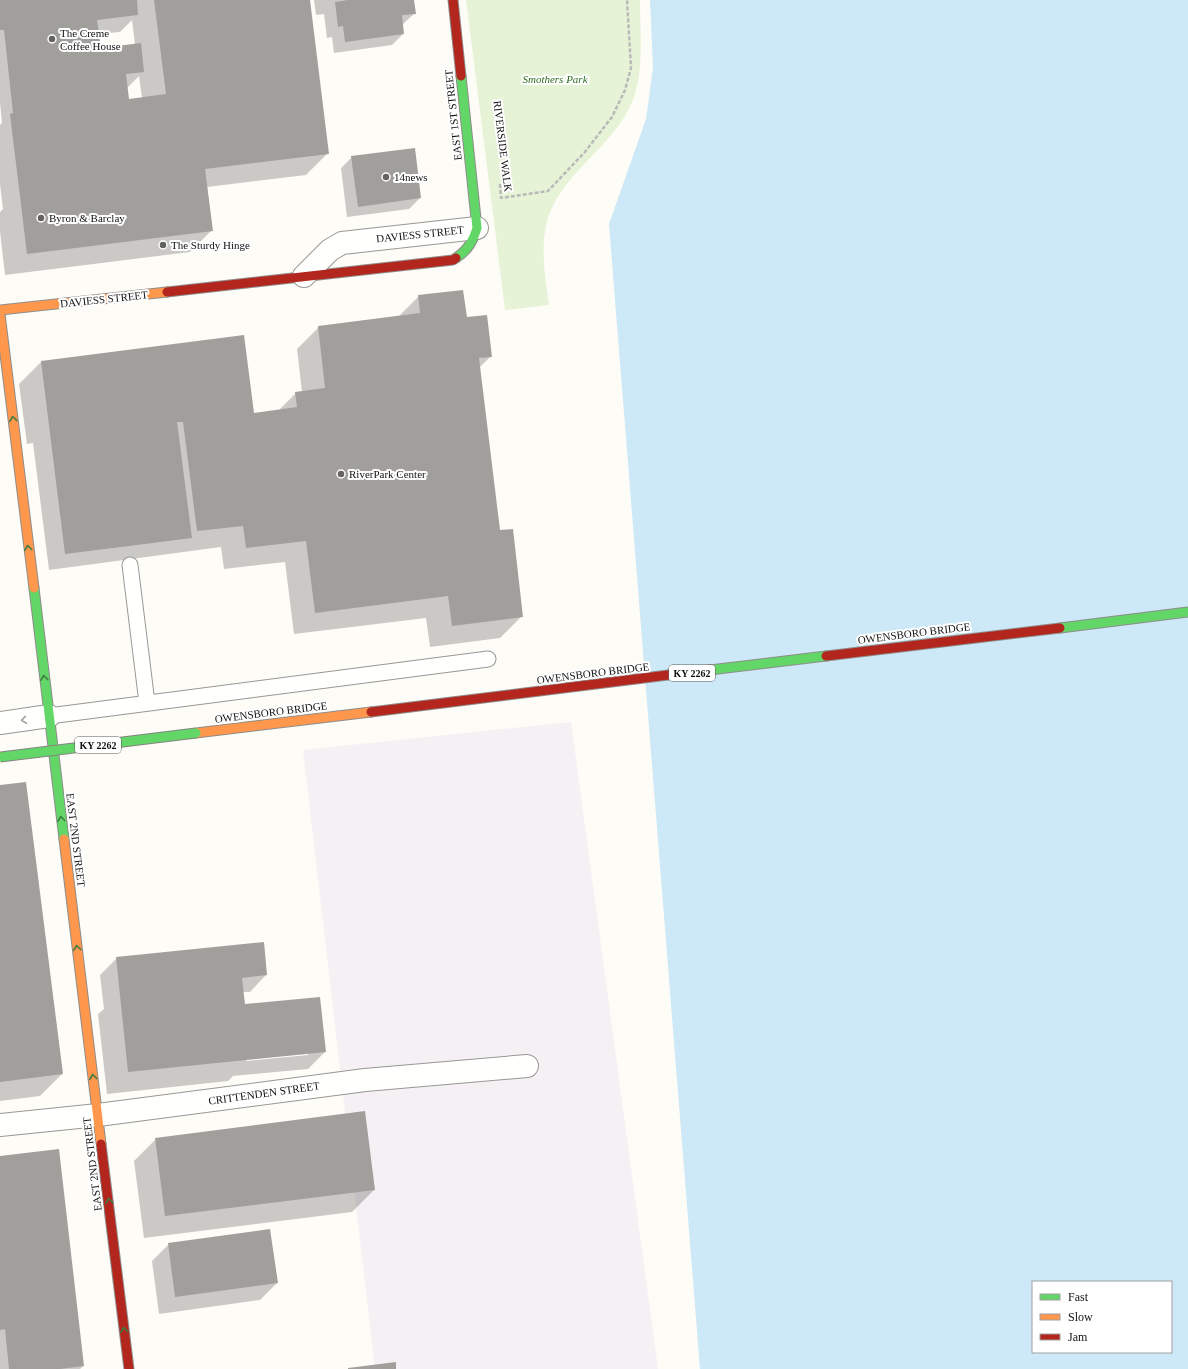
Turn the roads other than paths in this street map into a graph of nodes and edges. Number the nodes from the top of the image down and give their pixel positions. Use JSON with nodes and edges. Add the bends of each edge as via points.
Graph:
{"nodes":[{"id":1,"x":453,"y":0,"type":"edge"},
{"id":2,"x":477,"y":228,"type":"junction"},
{"id":3,"x":304,"y":276,"type":"junction"},
{"id":4,"x":0,"y":310,"type":"edge"},
{"id":5,"x":0,"y":314,"type":"edge"},
{"id":6,"x":130,"y":565,"type":"dead end"},
{"id":7,"x":1188,"y":612,"type":"edge"},
{"id":8,"x":488,"y":660,"type":"dead end"},
{"id":9,"x":147,"y":703,"type":"junction"},
{"id":10,"x":49,"y":716,"type":"junction"},
{"id":11,"x":0,"y":723,"type":"edge"},
{"id":12,"x":0,"y":757,"type":"edge"},
{"id":13,"x":528,"y":1066,"type":"dead end"},
{"id":14,"x":98,"y":1116,"type":"junction"},
{"id":15,"x":0,"y":1125,"type":"edge"},
{"id":16,"x":129,"y":1369,"type":"edge"}],
"edges":[{"from":1,"to":2,"type":"main road","name":"EAST 1ST STREET"},
{"from":2,"to":3,"type":"street","name":"DAVIESS STREET","via":[[342,243],[330,250]]},
{"from":2,"to":3,"type":"main road","name":"DAVIESS STREET","via":[[471,246],[453,260]]},
{"from":3,"to":4,"type":"main road","name":"DAVIESS STREET"},
{"from":10,"to":5,"type":"main road","name":"EAST 2ND STREET","one_way":true},
{"from":6,"to":9,"type":"lane"},
{"from":7,"to":12,"type":"main road","name":"OWENSBORO BRIDGE","number":"KY 2262","bridge":true},
{"from":8,"to":9,"type":"lane"},
{"from":9,"to":10,"type":"lane"},
{"from":10,"to":11,"type":"street","one_way":true},
{"from":14,"to":10,"type":"main road","name":"EAST 2ND STREET","one_way":true},
{"from":13,"to":14,"type":"street","name":"CRITTENDEN STREET","via":[[365,1080]]},
{"from":14,"to":15,"type":"street","name":"CRITTENDEN STREET"},
{"from":16,"to":14,"type":"main road","name":"EAST 2ND STREET","one_way":true}]}
